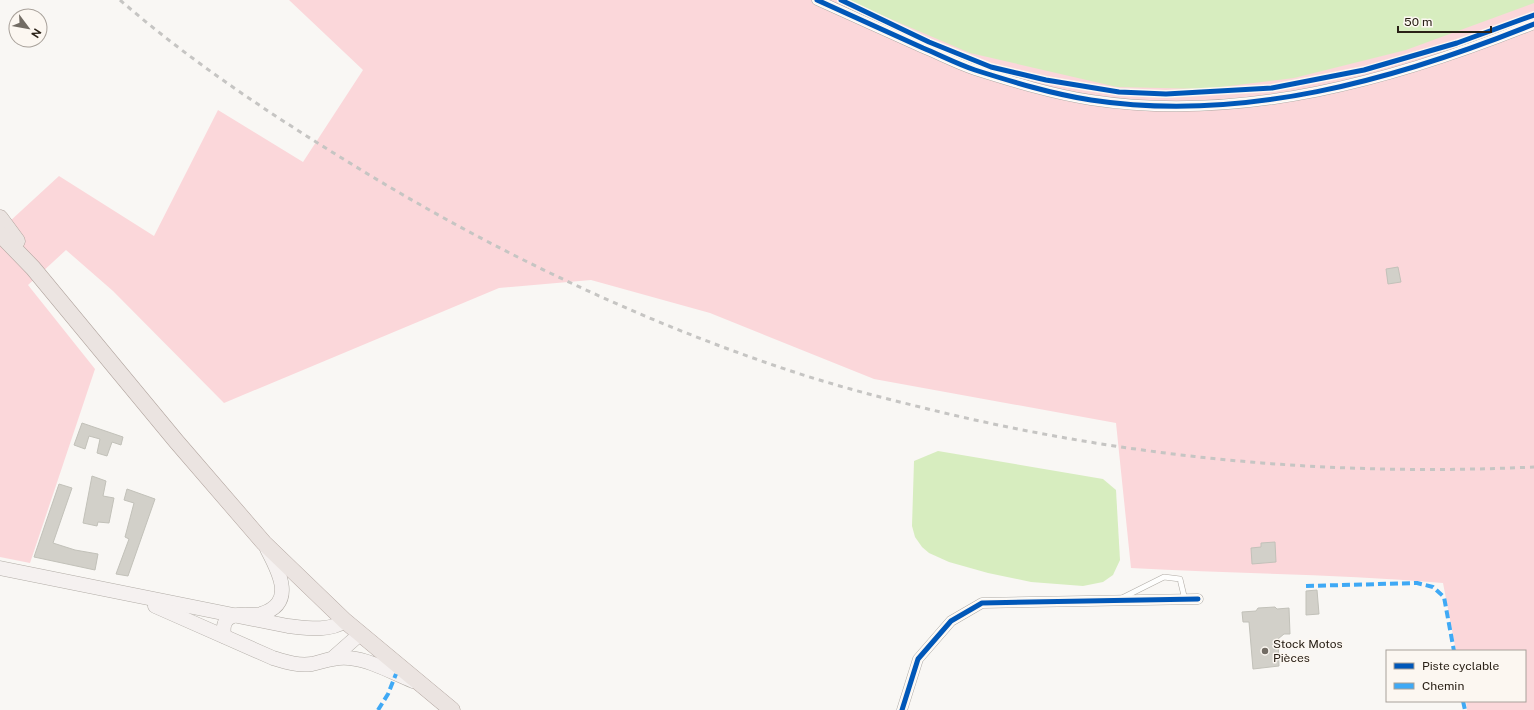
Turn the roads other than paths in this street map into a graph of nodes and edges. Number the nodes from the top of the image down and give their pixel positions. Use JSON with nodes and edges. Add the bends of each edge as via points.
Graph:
{"nodes":[{"id":1,"x":817,"y":0,"type":"edge"},
{"id":2,"x":1534,"y":24,"type":"edge"},
{"id":3,"x":0,"y":218,"type":"edge"},
{"id":4,"x":0,"y":234,"type":"edge"},
{"id":5,"x":33,"y":268,"type":"junction"},
{"id":6,"x":264,"y":543,"type":"junction"},
{"id":7,"x":0,"y":568,"type":"edge"},
{"id":8,"x":129,"y":595,"type":"junction"},
{"id":9,"x":1198,"y":599,"type":"dead end"},
{"id":10,"x":1186,"y":600,"type":"junction"},
{"id":11,"x":1116,"y":601,"type":"junction"},
{"id":12,"x":233,"y":616,"type":"junction"},
{"id":13,"x":345,"y":621,"type":"junction"},
{"id":14,"x":360,"y":634,"type":"junction"},
{"id":15,"x":224,"y":636,"type":"junction"},
{"id":16,"x":334,"y":658,"type":"junction"},
{"id":17,"x":418,"y":683,"type":"junction"},
{"id":18,"x":452,"y":710,"type":"edge"},
{"id":19,"x":902,"y":710,"type":"edge"}],
"edges":[{"from":1,"to":2,"type":"street","via":[[973,70],[1043,90],[1091,100],[1165,106],[1239,104],[1320,92],[1392,74]]},
{"from":3,"to":5,"type":"main road","via":[[19,243]]},
{"from":4,"to":5,"type":"main road"},
{"from":5,"to":6,"type":"main road"},
{"from":6,"to":12,"type":"main road","via":[[281,575],[281,596],[268,611]]},
{"from":6,"to":13,"type":"main road"},
{"from":7,"to":8,"type":"main road"},
{"from":8,"to":12,"type":"main road"},
{"from":8,"to":15,"type":"main road"},
{"from":9,"to":10,"type":"street"},
{"from":10,"to":11,"type":"street"},
{"from":10,"to":11,"type":"lane","via":[[1180,579],[1164,577]]},
{"from":11,"to":19,"type":"street","via":[[982,603],[951,621],[918,659]]},
{"from":12,"to":13,"type":"main road","via":[[306,628],[327,628],[338,626]]},
{"from":12,"to":15,"type":"main road","via":[[223,627]]},
{"from":13,"to":14,"type":"main road"},
{"from":14,"to":16,"type":"main road"},
{"from":14,"to":17,"type":"main road"},
{"from":15,"to":16,"type":"main road","via":[[288,663],[310,664]]},
{"from":16,"to":17,"type":"main road","via":[[363,661]]},
{"from":17,"to":18,"type":"main road"}]}
